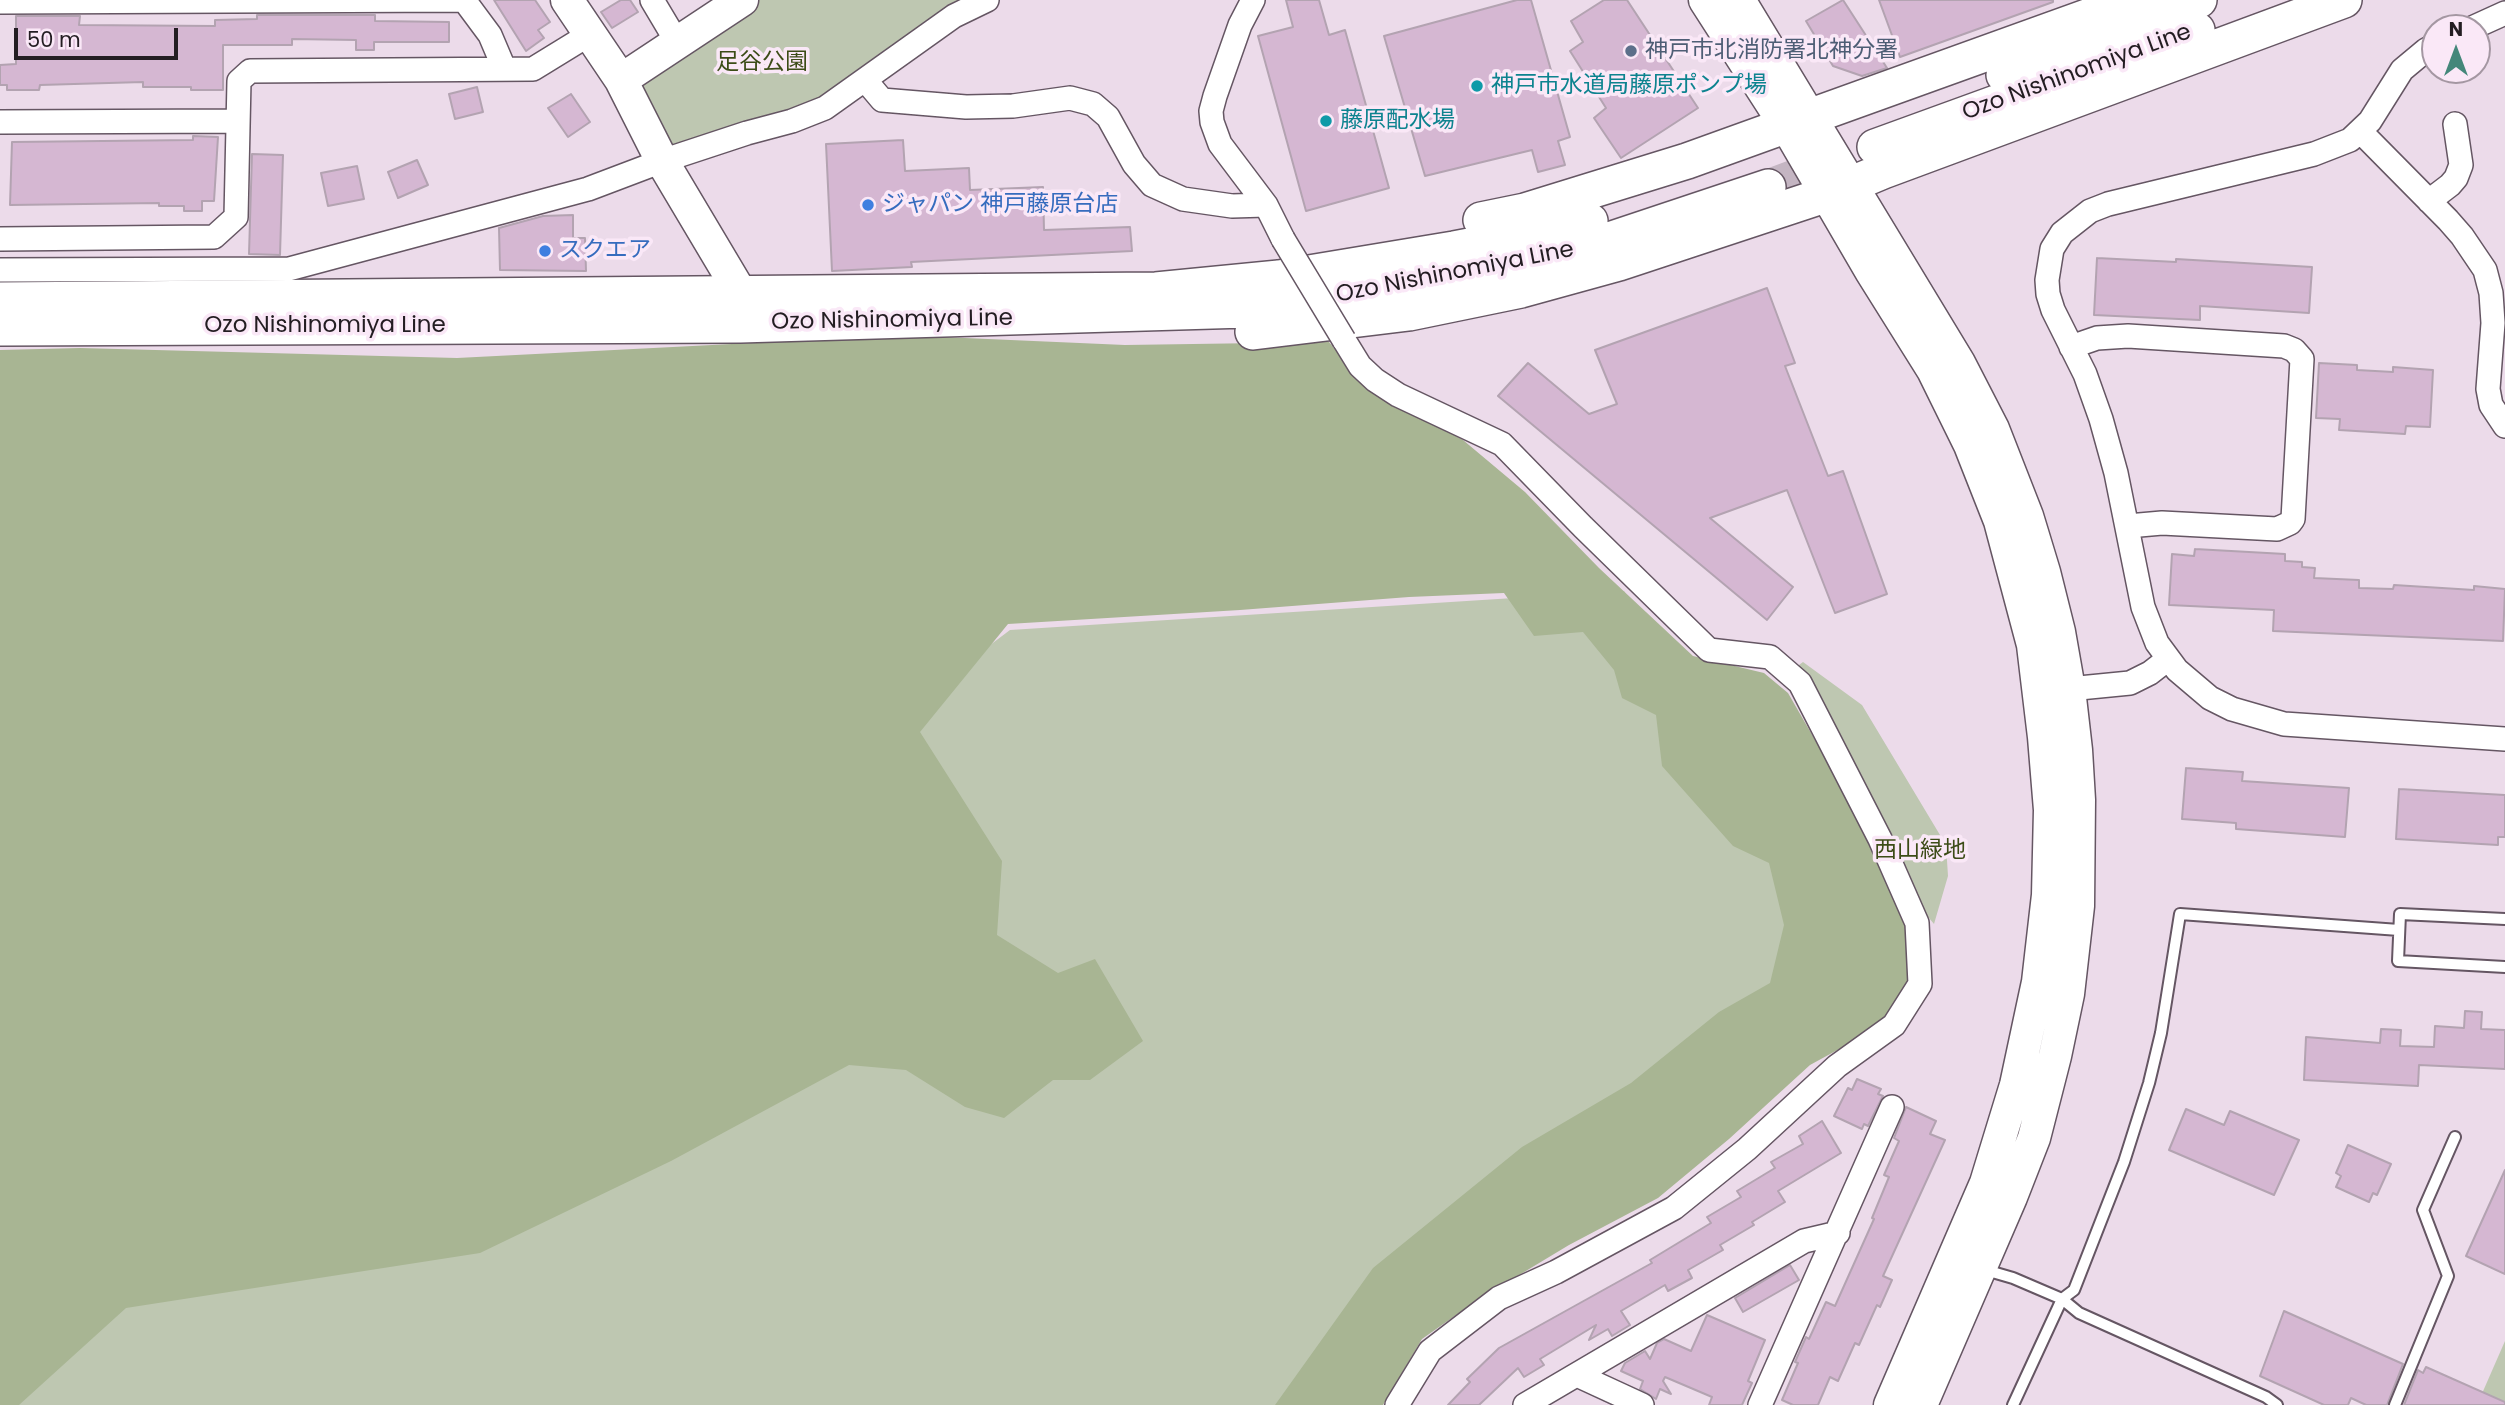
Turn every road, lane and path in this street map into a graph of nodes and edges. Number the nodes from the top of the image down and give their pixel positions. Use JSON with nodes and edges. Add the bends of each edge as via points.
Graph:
{"nodes":[{"id":1,"x":463,"y":0,"type":"edge"},
{"id":2,"x":567,"y":0,"type":"edge"},
{"id":3,"x":652,"y":0,"type":"edge"},
{"id":4,"x":742,"y":0,"type":"edge"},
{"id":5,"x":987,"y":0,"type":"edge"},
{"id":6,"x":1253,"y":0,"type":"edge"},
{"id":7,"x":1705,"y":0,"type":"edge"},
{"id":8,"x":1739,"y":0,"type":"edge"},
{"id":9,"x":2134,"y":0,"type":"edge"},
{"id":10,"x":2199,"y":0,"type":"edge"},
{"id":11,"x":2279,"y":0,"type":"edge"},
{"id":12,"x":2344,"y":0,"type":"edge"},
{"id":13,"x":0,"y":2,"type":"edge"},
{"id":14,"x":590,"y":34,"type":"junction"},
{"id":15,"x":677,"y":42,"type":"junction"},
{"id":16,"x":2421,"y":54,"type":"edge"},
{"id":17,"x":504,"y":68,"type":"junction"},
{"id":18,"x":621,"y":80,"type":"junction"},
{"id":19,"x":866,"y":81,"type":"junction"},
{"id":20,"x":238,"y":121,"type":"junction"},
{"id":21,"x":1798,"y":121,"type":"junction"},
{"id":22,"x":0,"y":122,"type":"edge"},
{"id":23,"x":2455,"y":124,"type":"dead end"},
{"id":24,"x":2360,"y":131,"type":"junction"},
{"id":25,"x":662,"y":162,"type":"junction"},
{"id":26,"x":1762,"y":176,"type":"tunnel mouth"},
{"id":27,"x":1840,"y":189,"type":"junction"},
{"id":28,"x":2429,"y":201,"type":"junction"},
{"id":29,"x":1266,"y":205,"type":"junction"},
{"id":30,"x":0,"y":239,"type":"edge"},
{"id":31,"x":0,"y":271,"type":"edge"},
{"id":32,"x":0,"y":300,"type":"edge"},
{"id":33,"x":1039,"y":305,"type":"junction"},
{"id":34,"x":740,"y":309,"type":"junction"},
{"id":35,"x":0,"y":328,"type":"edge"},
{"id":36,"x":2071,"y":347,"type":"junction"},
{"id":37,"x":2505,"y":426,"type":"edge"},
{"id":38,"x":2127,"y":526,"type":"junction"},
{"id":39,"x":2168,"y":659,"type":"junction"},
{"id":40,"x":2069,"y":689,"type":"junction"},
{"id":41,"x":2505,"y":739,"type":"edge"},
{"id":42,"x":2505,"y":919,"type":"edge"},
{"id":43,"x":2399,"y":930,"type":"junction"},
{"id":44,"x":2505,"y":967,"type":"edge"},
{"id":45,"x":1892,"y":1107,"type":"dead end"},
{"id":46,"x":2455,"y":1137,"type":"dead end"},
{"id":47,"x":1838,"y":1233,"type":"junction"},
{"id":48,"x":1981,"y":1268,"type":"junction"},
{"id":49,"x":2062,"y":1299,"type":"junction"},
{"id":50,"x":1577,"y":1375,"type":"junction"},
{"id":51,"x":1397,"y":1405,"type":"edge"},
{"id":52,"x":1525,"y":1405,"type":"edge"},
{"id":53,"x":1642,"y":1405,"type":"edge"},
{"id":54,"x":1760,"y":1405,"type":"edge"},
{"id":55,"x":1890,"y":1405,"type":"edge"},
{"id":56,"x":1921,"y":1405,"type":"edge"},
{"id":57,"x":2013,"y":1405,"type":"edge"},
{"id":58,"x":2277,"y":1405,"type":"edge"},
{"id":59,"x":2395,"y":1405,"type":"edge"}],
"edges":[{"from":1,"to":13,"type":"street"},
{"from":1,"to":17,"type":"street","via":[[490,35]]},
{"from":2,"to":14,"type":"street"},
{"from":3,"to":15,"type":"street"},
{"from":4,"to":15,"type":"street"},
{"from":5,"to":19,"type":"street","via":[[954,16]]},
{"from":6,"to":29,"type":"street","via":[[1211,111],[1220,144]]},
{"from":7,"to":21,"type":"street"},
{"from":8,"to":21,"type":"street"},
{"from":9,"to":21,"type":"main road"},
{"from":10,"to":11,"type":"main road","name":"Ozo Nishinomiya Line","via":[[1923,107],[1869,137]]},
{"from":12,"to":27,"type":"main road"},
{"from":14,"to":17,"type":"street","via":[[533,69]]},
{"from":14,"to":18,"type":"street"},
{"from":15,"to":18,"type":"street"},
{"from":16,"to":24,"type":"street","via":[[2402,71]]},
{"from":17,"to":20,"type":"street","via":[[250,71],[239,81]]},
{"from":18,"to":25,"type":"street"},
{"from":19,"to":25,"type":"street","via":[[825,108]]},
{"from":19,"to":29,"type":"street","via":[[882,100],[966,107],[1070,98],[1093,104],[1108,117],[1133,164],[1152,185],[1183,199]]},
{"from":20,"to":22,"type":"street"},
{"from":20,"to":30,"type":"street","via":[[236,217],[215,237]]},
{"from":21,"to":27,"type":"street"},
{"from":21,"to":33,"type":"main road","via":[[1688,162],[1525,211]]},
{"from":23,"to":28,"type":"street","via":[[2461,165],[2450,185]]},
{"from":24,"to":28,"type":"street"},
{"from":24,"to":36,"type":"street","via":[[2350,140],[2314,154],[2108,204],[2073,222],[2052,249],[2047,280],[2053,310]]},
{"from":25,"to":31,"type":"street","via":[[588,189],[289,269]]},
{"from":25,"to":34,"type":"street"},
{"from":26,"to":33,"type":"main road","name":"Ozo Nishinomiya Line","via":[[1665,198],[1569,227],[1454,249],[1279,278]]},
{"from":27,"to":33,"type":"main road","via":[[1619,263],[1521,290],[1409,313],[1222,335],[1153,336],[1113,333]]},
{"from":27,"to":40,"type":"street","via":[[1959,363],[1993,429],[2044,572]]},
{"from":27,"to":55,"type":"street","via":[[1871,271],[1933,370],[1970,444],[2000,521],[2033,645],[2050,810],[2041,957],[2016,1085],[1986,1183]]},
{"from":28,"to":37,"type":"street","via":[[2462,236],[2485,270],[2493,323],[2488,389],[2491,405]]},
{"from":29,"to":51,"type":"street","bridge":true,"via":[[1360,366],[1386,388],[1502,444],[1709,650],[1770,657],[1800,683],[1880,839],[1917,923],[1920,984],[1894,1025],[1838,1066],[1675,1208],[1499,1298],[1430,1351]]},
{"from":32,"to":34,"type":"main road","name":"Ozo Nishinomiya Line"},
{"from":33,"to":34,"type":"main road","name":"Ozo Nishinomiya Line"},
{"from":34,"to":35,"type":"main road","name":"Ozo Nishinomiya Line"},
{"from":36,"to":38,"type":"street","via":[[2101,419]]},
{"from":36,"to":38,"type":"street","via":[[2097,338],[2128,336],[2284,346],[2302,359],[2290,523],[2277,529],[2162,523]]},
{"from":38,"to":39,"type":"street","via":[[2143,607]]},
{"from":39,"to":40,"type":"street","via":[[2130,683]]},
{"from":39,"to":41,"type":"street","via":[[2210,698],[2271,722]]},
{"from":40,"to":48,"type":"street","via":[[2080,849],[2068,994],[2034,1138]]},
{"from":42,"to":43,"type":"lane","via":[[2400,914]]},
{"from":43,"to":44,"type":"lane","via":[[2398,961]]},
{"from":43,"to":49,"type":"lane","via":[[2180,914],[2149,1083],[2074,1290]]},
{"from":45,"to":47,"type":"street"},
{"from":46,"to":59,"type":"lane","via":[[2423,1210],[2448,1276]]},
{"from":47,"to":50,"type":"street","via":[[1804,1241]]},
{"from":47,"to":54,"type":"street"},
{"from":48,"to":49,"type":"lane"},
{"from":48,"to":56,"type":"street"},
{"from":49,"to":57,"type":"lane"},
{"from":49,"to":58,"type":"lane","via":[[2079,1312]]},
{"from":50,"to":52,"type":"street"},
{"from":50,"to":53,"type":"street"}]}
